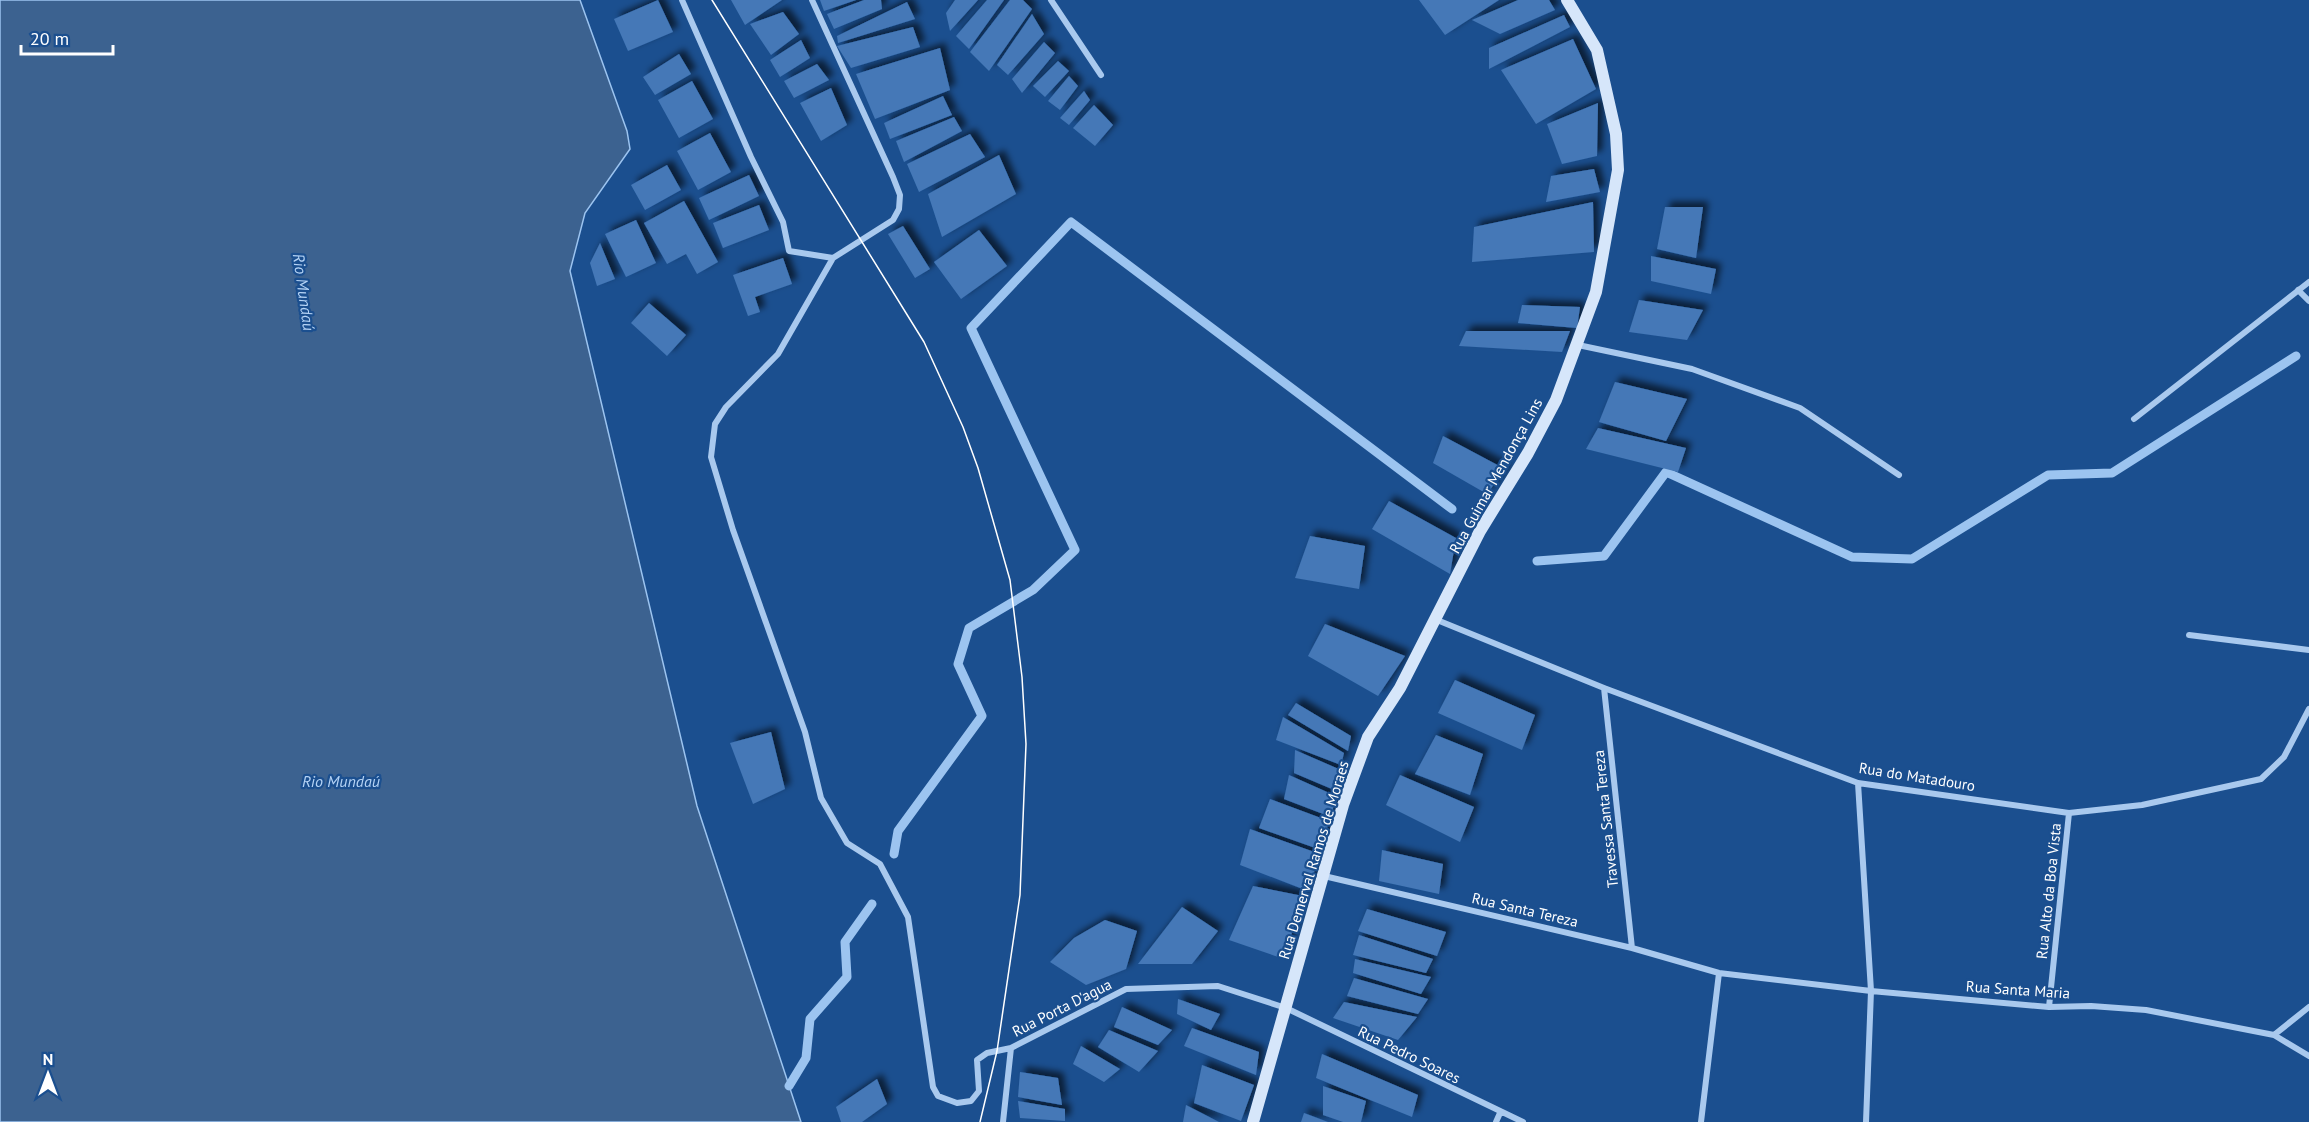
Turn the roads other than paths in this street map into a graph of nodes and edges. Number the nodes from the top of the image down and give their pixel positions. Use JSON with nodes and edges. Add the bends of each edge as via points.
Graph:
{"nodes":[{"id":1,"x":682,"y":0,"type":"edge"},
{"id":2,"x":812,"y":0,"type":"edge"},
{"id":3,"x":1051,"y":0,"type":"edge"},
{"id":4,"x":1567,"y":0,"type":"edge"},
{"id":5,"x":1101,"y":75,"type":"dead end"},
{"id":6,"x":833,"y":258,"type":"junction"},
{"id":7,"x":2309,"y":282,"type":"edge"},
{"id":8,"x":2298,"y":290,"type":"junction"},
{"id":9,"x":2309,"y":301,"type":"edge"},
{"id":10,"x":1578,"y":345,"type":"junction"},
{"id":11,"x":2134,"y":420,"type":"dead end"},
{"id":12,"x":1899,"y":475,"type":"dead end"},
{"id":13,"x":1437,"y":620,"type":"junction"},
{"id":14,"x":2189,"y":635,"type":"dead end"},
{"id":15,"x":2309,"y":650,"type":"edge"},
{"id":16,"x":1604,"y":688,"type":"junction"},
{"id":17,"x":2309,"y":709,"type":"edge"},
{"id":18,"x":1858,"y":783,"type":"junction"},
{"id":19,"x":2069,"y":813,"type":"junction"},
{"id":20,"x":1324,"y":876,"type":"junction"},
{"id":21,"x":1632,"y":948,"type":"junction"},
{"id":22,"x":1719,"y":973,"type":"junction"},
{"id":23,"x":1126,"y":989,"type":"joint"},
{"id":24,"x":1871,"y":991,"type":"junction"},
{"id":25,"x":2049,"y":1007,"type":"junction"},
{"id":26,"x":2309,"y":1007,"type":"edge"},
{"id":27,"x":1286,"y":1008,"type":"junction"},
{"id":28,"x":2274,"y":1035,"type":"junction"},
{"id":29,"x":1011,"y":1048,"type":"junction"},
{"id":30,"x":2309,"y":1056,"type":"edge"},
{"id":31,"x":1500,"y":1113,"type":"junction"},
{"id":32,"x":1003,"y":1122,"type":"edge"},
{"id":33,"x":1253,"y":1122,"type":"edge"},
{"id":34,"x":1496,"y":1122,"type":"edge"},
{"id":35,"x":1523,"y":1122,"type":"edge"},
{"id":36,"x":1701,"y":1122,"type":"edge"},
{"id":37,"x":1866,"y":1122,"type":"edge"}],
"edges":[{"from":1,"to":6,"type":"street","via":[[783,222],[789,251]]},
{"from":2,"to":6,"type":"street","via":[[900,195],[893,220]]},
{"from":3,"to":5,"type":"street"},
{"from":4,"to":10,"type":"street","name":"Rua Guimar Mendonça Lins","via":[[1597,50],[1616,134],[1618,170],[1596,292]]},
{"from":6,"to":29,"type":"street","via":[[778,354],[726,407],[715,424],[711,457],[805,732],[821,798],[847,843],[880,864],[908,917],[933,1087],[938,1096],[957,1103],[971,1101],[979,1091],[977,1060],[987,1053]]},
{"from":7,"to":8,"type":"street"},
{"from":8,"to":9,"type":"street"},
{"from":8,"to":11,"type":"street"},
{"from":10,"to":12,"type":"street","via":[[1692,369],[1800,408]]},
{"from":10,"to":13,"type":"street","name":"Rua Guimar Mendonça Lins","via":[[1528,453],[1480,531]]},
{"from":13,"to":16,"type":"street","name":"Rua do Matadouro"},
{"from":13,"to":20,"type":"street","name":"Rua Demerval Ramos de Moraes","via":[[1368,737],[1343,805]]},
{"from":14,"to":15,"type":"street"},
{"from":16,"to":18,"type":"street","name":"Rua do Matadouro"},
{"from":16,"to":21,"type":"street","name":"Travessa Santa Tereza"},
{"from":17,"to":19,"type":"street","name":"Rua do Matadouro","via":[[2284,757],[2261,779],[2142,805]]},
{"from":18,"to":19,"type":"street","name":"Rua do Matadouro"},
{"from":18,"to":24,"type":"street"},
{"from":19,"to":25,"type":"street","name":"Rua Alto da Boa Vista"},
{"from":20,"to":21,"type":"street","name":"Rua Santa Tereza"},
{"from":20,"to":27,"type":"street","name":"Rua Demerval Ramos de Moraes"},
{"from":21,"to":22,"type":"street","name":"Rua Santa Tereza"},
{"from":22,"to":24,"type":"street","name":"Rua Santa Maria"},
{"from":22,"to":36,"type":"street"},
{"from":23,"to":27,"type":"street","name":"Rua Pedro Soares","via":[[1218,986]]},
{"from":23,"to":29,"type":"street","name":"Rua Porta D'agua"},
{"from":24,"to":25,"type":"street","name":"Rua Santa Maria"},
{"from":24,"to":37,"type":"street"},
{"from":25,"to":28,"type":"street","name":"Rua Santa Maria","via":[[2146,1010]]},
{"from":26,"to":28,"type":"street"},
{"from":27,"to":31,"type":"street","name":"Rua Pedro Soares"},
{"from":27,"to":33,"type":"street","name":"Rua Demerval Ramos de Moraes"},
{"from":28,"to":30,"type":"street","name":"Rua Santa Maria"},
{"from":29,"to":32,"type":"street","name":"Rua Porta D'agua"},
{"from":31,"to":34,"type":"street"},
{"from":31,"to":35,"type":"street","name":"Rua Pedro Soares"}]}
